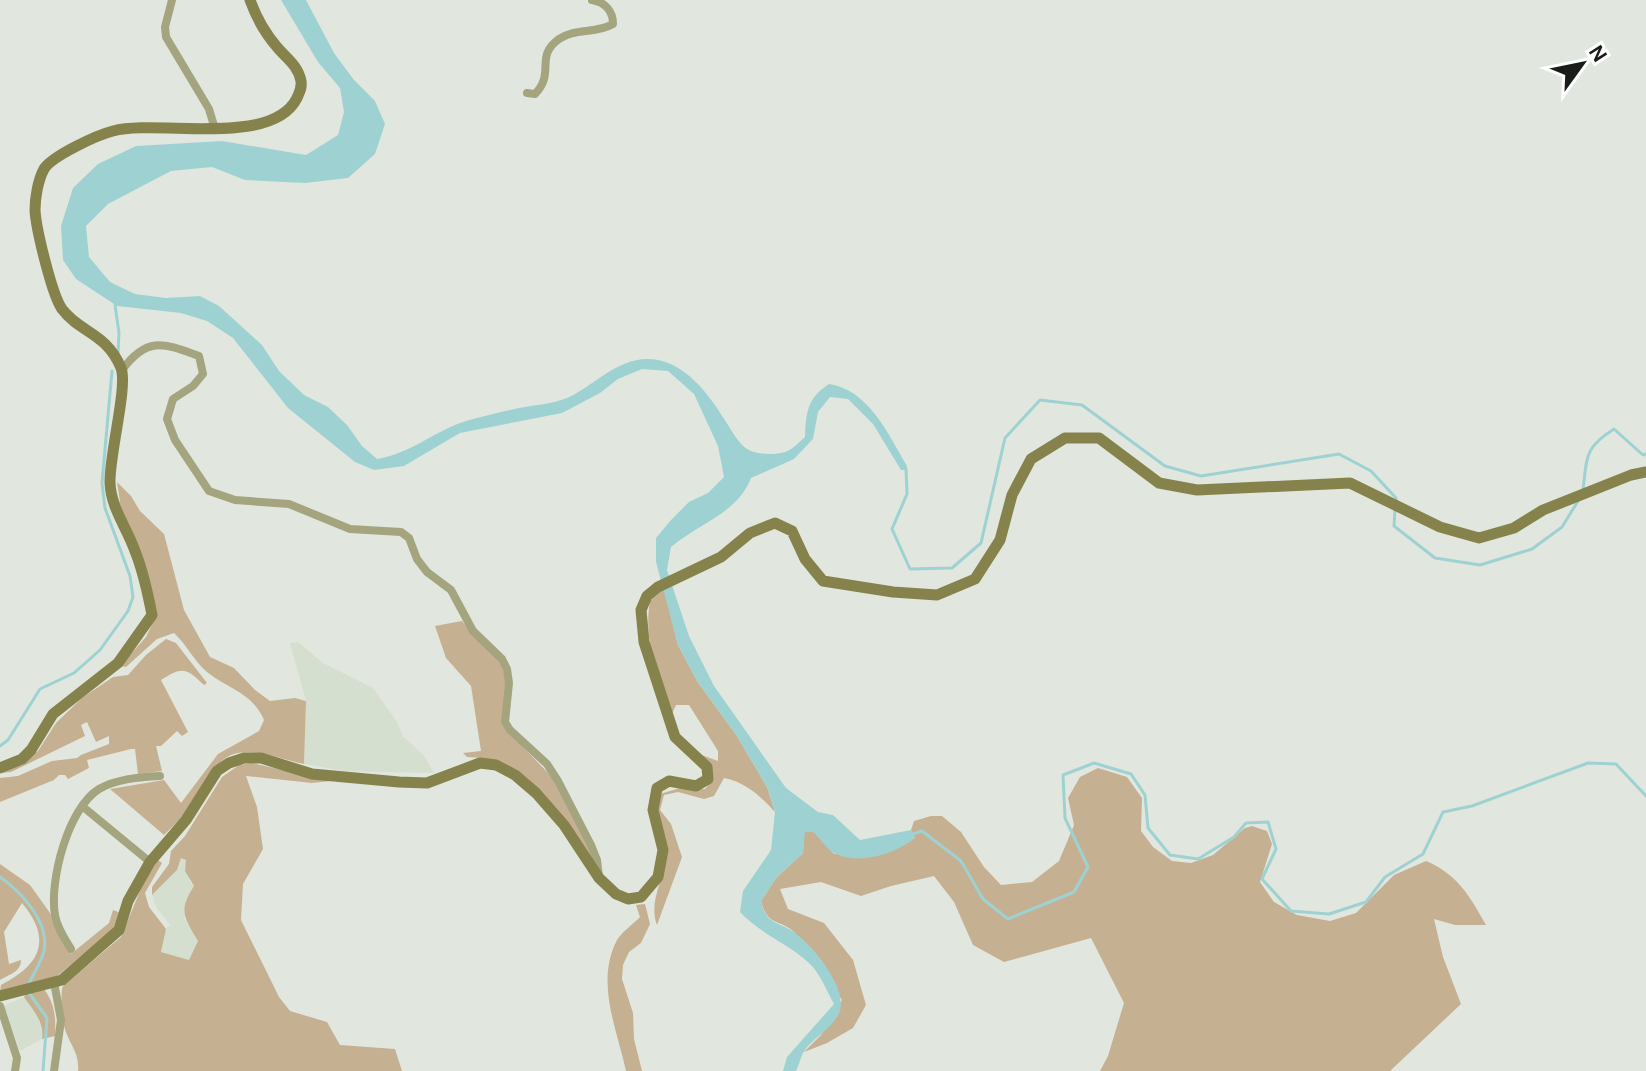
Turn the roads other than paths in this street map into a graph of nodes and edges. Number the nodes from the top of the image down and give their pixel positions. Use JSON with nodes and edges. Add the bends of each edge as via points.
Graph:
{"nodes":[{"id":1,"x":172,"y":0,"type":"edge"},
{"id":2,"x":250,"y":0,"type":"edge"},
{"id":3,"x":592,"y":0,"type":"edge"},
{"id":4,"x":527,"y":93,"type":"dead end"},
{"id":5,"x":215,"y":129,"type":"junction"},
{"id":6,"x":122,"y":370,"type":"junction"},
{"id":7,"x":1646,"y":472,"type":"edge"},
{"id":8,"x":0,"y":768,"type":"edge"},
{"id":9,"x":160,"y":776,"type":"dead end"},
{"id":10,"x":82,"y":806,"type":"junction"},
{"id":11,"x":150,"y":862,"type":"junction"},
{"id":12,"x":599,"y":878,"type":"junction"},
{"id":13,"x":71,"y":949,"type":"dead end"},
{"id":14,"x":55,"y":983,"type":"junction"},
{"id":15,"x":0,"y":996,"type":"edge"},
{"id":16,"x":0,"y":1006,"type":"edge"},
{"id":17,"x":15,"y":1071,"type":"edge"},
{"id":18,"x":54,"y":1071,"type":"edge"}],
"edges":[{"from":1,"to":5,"type":"street","via":[[166,37],[209,109]]},
{"from":2,"to":5,"type":"main road","via":[[257,20],[297,68],[302,88],[293,106],[279,115],[258,124]]},
{"from":3,"to":4,"type":"street","via":[[607,8],[613,24],[557,40],[547,52],[544,84],[535,94]]},
{"from":5,"to":6,"type":"main road","via":[[112,131],[45,167],[35,210],[52,289],[60,307],[108,346]]},
{"from":6,"to":8,"type":"main road","via":[[110,485],[135,549],[152,615],[118,663],[53,714],[22,759]]},
{"from":6,"to":12,"type":"street","via":[[135,353],[154,345],[199,356],[203,374],[173,399],[167,419],[209,491],[235,500],[289,504],[350,529],[401,532],[409,538],[417,559],[451,590],[473,631],[502,659],[509,683],[505,722],[558,781],[591,845]]},
{"from":7,"to":12,"type":"main road","via":[[1479,538],[1440,527],[1350,483],[1197,490],[1159,483],[1099,438],[1065,438],[1031,459],[1012,495],[1000,540],[975,579],[937,595],[823,581],[792,531],[775,523],[647,596],[641,610],[644,642],[675,737],[707,767],[708,779],[696,786],[669,781],[657,788],[653,810],[663,850],[658,877],[641,897],[616,894]]},
{"from":9,"to":10,"type":"street","via":[[111,784]]},
{"from":10,"to":11,"type":"street"},
{"from":10,"to":13,"type":"street","via":[[56,885],[54,913]]},
{"from":11,"to":12,"type":"main road","via":[[186,820],[217,771],[244,758],[312,774],[427,783],[480,763],[515,775],[536,793]]},
{"from":11,"to":14,"type":"main road","via":[[119,930]]},
{"from":14,"to":15,"type":"main road"},
{"from":14,"to":18,"type":"street","via":[[61,1020]]},
{"from":16,"to":17,"type":"street","via":[[17,1058]]}]}
